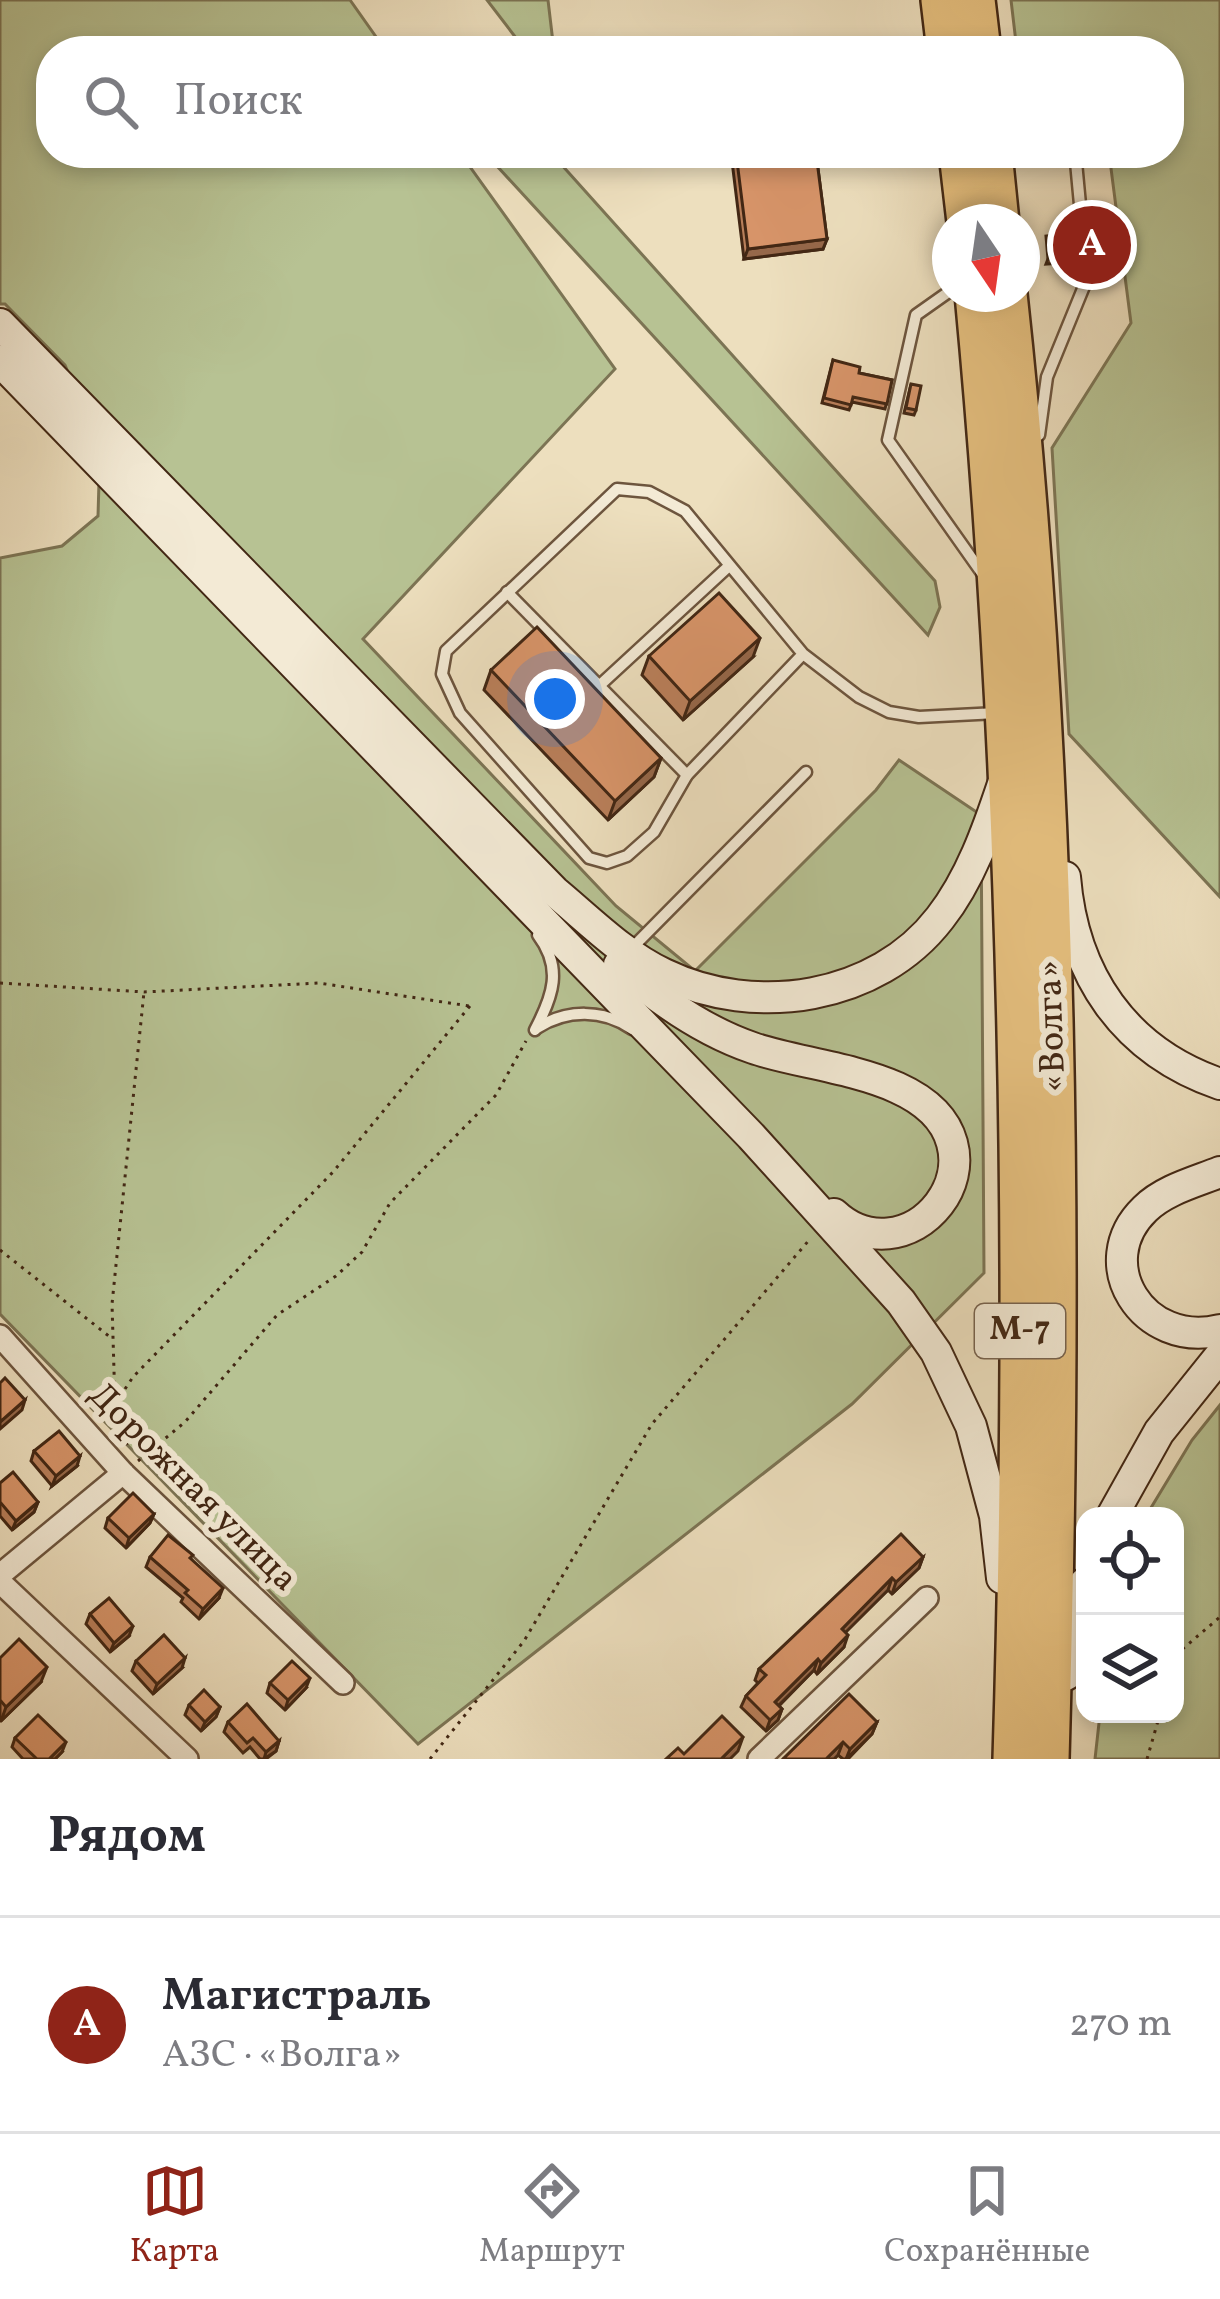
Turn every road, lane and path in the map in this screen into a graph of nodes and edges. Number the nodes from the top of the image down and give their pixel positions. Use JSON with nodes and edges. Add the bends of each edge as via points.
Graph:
{"nodes":[{"id":1,"x":941,"y":0,"type":"edge"},
{"id":2,"x":975,"y":0,"type":"edge"},
{"id":3,"x":945,"y":36,"type":"edge"},
{"id":4,"x":979,"y":36,"type":"edge"},
{"id":5,"x":961,"y":168,"type":"edge"},
{"id":6,"x":994,"y":168,"type":"edge"},
{"id":7,"x":1077,"y":168,"type":"edge"},
{"id":8,"x":966,"y":204,"type":"edge"},
{"id":9,"x":997,"y":204,"type":"edge"},
{"id":10,"x":932,"y":304,"type":"edge"},
{"id":11,"x":976,"y":312,"type":"edge"},
{"id":12,"x":1009,"y":312,"type":"edge"},
{"id":13,"x":0,"y":324,"type":"edge"},
{"id":14,"x":0,"y":361,"type":"edge"},
{"id":15,"x":1040,"y":452,"type":"dead end"},
{"id":16,"x":1043,"y":541,"type":"dead end"},
{"id":17,"x":729,"y":566,"type":"junction"},
{"id":18,"x":507,"y":592,"type":"junction"},
{"id":19,"x":999,"y":596,"type":"junction"},
{"id":20,"x":1038,"y":636,"type":"junction"},
{"id":21,"x":803,"y":655,"type":"junction"},
{"id":22,"x":600,"y":686,"type":"junction"},
{"id":23,"x":1006,"y":712,"type":"junction"},
{"id":24,"x":1027,"y":763,"type":"junction"},
{"id":25,"x":806,"y":772,"type":"dead end"},
{"id":26,"x":687,"y":775,"type":"junction"},
{"id":27,"x":479,"y":855,"type":"junction"},
{"id":28,"x":554,"y":891,"type":"junction"},
{"id":29,"x":629,"y":952,"type":"junction"},
{"id":30,"x":0,"y":983,"type":"edge"},
{"id":31,"x":144,"y":992,"type":"junction"},
{"id":32,"x":535,"y":1030,"type":"junction"},
{"id":33,"x":688,"y":1071,"type":"junction"},
{"id":34,"x":1220,"y":1084,"type":"edge"},
{"id":35,"x":751,"y":1136,"type":"junction"},
{"id":36,"x":1220,"y":1172,"type":"edge"},
{"id":37,"x":827,"y":1220,"type":"junction"},
{"id":38,"x":0,"y":1250,"type":"edge"},
{"id":39,"x":1220,"y":1330,"type":"edge"},
{"id":40,"x":0,"y":1336,"type":"edge"},
{"id":41,"x":111,"y":1339,"type":"junction"},
{"id":42,"x":1220,"y":1356,"type":"edge"},
{"id":43,"x":116,"y":1405,"type":"junction"},
{"id":44,"x":128,"y":1468,"type":"junction"},
{"id":45,"x":1117,"y":1507,"type":"edge"},
{"id":46,"x":0,"y":1578,"type":"edge"},
{"id":47,"x":927,"y":1598,"type":"dead end"},
{"id":48,"x":1077,"y":1615,"type":"edge"},
{"id":49,"x":1220,"y":1617,"type":"edge"},
{"id":50,"x":1184,"y":1648,"type":"edge"},
{"id":51,"x":343,"y":1683,"type":"dead end"},
{"id":52,"x":1157,"y":1723,"type":"edge"},
{"id":53,"x":188,"y":1759,"type":"edge"},
{"id":54,"x":430,"y":1759,"type":"edge"},
{"id":55,"x":759,"y":1759,"type":"edge"},
{"id":56,"x":1009,"y":1759,"type":"edge"},
{"id":57,"x":1049,"y":1759,"type":"edge"},
{"id":58,"x":1063,"y":1759,"type":"edge"},
{"id":59,"x":1147,"y":1759,"type":"edge"}],
"edges":[{"from":1,"to":3,"type":"highway"},
{"from":2,"to":4,"type":"highway"},
{"from":5,"to":8,"type":"highway"},
{"from":6,"to":9,"type":"highway"},
{"from":7,"to":15,"type":"lane","via":[[1087,279],[1047,377]]},
{"from":10,"to":19,"type":"lane","via":[[916,315],[888,440]]},
{"from":11,"to":19,"type":"highway","name":"«Волга»","number":"М-7"},
{"from":12,"to":20,"type":"highway","name":"«Волга»","number":"М-7"},
{"from":13,"to":28,"type":"street"},
{"from":14,"to":27,"type":"street"},
{"from":16,"to":20,"type":"lane"},
{"from":17,"to":18,"type":"lane","via":[[685,511],[649,492],[617,488]]},
{"from":17,"to":21,"type":"lane"},
{"from":17,"to":22,"type":"lane"},
{"from":18,"to":22,"type":"lane"},
{"from":18,"to":26,"type":"lane","via":[[446,651],[442,674],[460,712],[589,858],[627,856],[653,832]]},
{"from":19,"to":23,"type":"highway","name":"«Волга»","number":"М-7"},
{"from":20,"to":24,"type":"highway","name":"«Волга»","number":"М-7"},
{"from":21,"to":23,"type":"lane","via":[[889,712]]},
{"from":21,"to":26,"type":"lane"},
{"from":22,"to":26,"type":"lane"},
{"from":23,"to":24,"type":"highway","name":"«Волга»","number":"М-7"},
{"from":24,"to":29,"type":"street","via":[[956,895],[920,941],[872,974],[764,998],[685,984]]},
{"from":24,"to":34,"type":"street","via":[[1062,836],[1069,915],[1091,977],[1139,1037]]},
{"from":24,"to":56,"type":"highway","name":"«Волга»","number":"М-7"},
{"from":24,"to":57,"type":"highway","name":"«Волга»","number":"М-7","via":[[1056,1072]]},
{"from":25,"to":29,"type":"lane"},
{"from":27,"to":32,"type":"lane","via":[[552,960],[554,991]]},
{"from":27,"to":33,"type":"street"},
{"from":28,"to":29,"type":"street"},
{"from":28,"to":35,"type":"street","via":[[592,941],[685,1015],[753,1049],[925,1100],[950,1135],[954,1171],[918,1224],[859,1232]]},
{"from":30,"to":31,"type":"path"},
{"from":31,"to":41,"type":"path"},
{"from":31,"to":43,"type":"path","via":[[319,983],[470,1006],[333,1172],[133,1377]]},
{"from":32,"to":33,"type":"lane","via":[[567,1015],[605,1016]]},
{"from":32,"to":44,"type":"path","via":[[496,1095],[390,1203],[362,1252],[277,1315],[185,1422]]},
{"from":33,"to":35,"type":"street"},
{"from":35,"to":37,"type":"street"},
{"from":36,"to":39,"type":"street","via":[[1142,1211],[1124,1262],[1130,1291],[1149,1318],[1184,1334]]},
{"from":37,"to":54,"type":"path","via":[[652,1424],[524,1642]]},
{"from":37,"to":56,"type":"street","via":[[918,1326],[971,1426],[1002,1568],[999,1696]]},
{"from":38,"to":41,"type":"path"},
{"from":40,"to":44,"type":"street","name":"Дорожная улица"},
{"from":41,"to":43,"type":"path"},
{"from":42,"to":45,"type":"street","via":[[1159,1432]]},
{"from":43,"to":44,"type":"path"},
{"from":44,"to":46,"type":"street"},
{"from":44,"to":51,"type":"street","name":"Дорожная улица"},
{"from":46,"to":53,"type":"street"},
{"from":47,"to":55,"type":"street"},
{"from":48,"to":58,"type":"street"},
{"from":49,"to":50,"type":"path"},
{"from":52,"to":59,"type":"path"}]}
